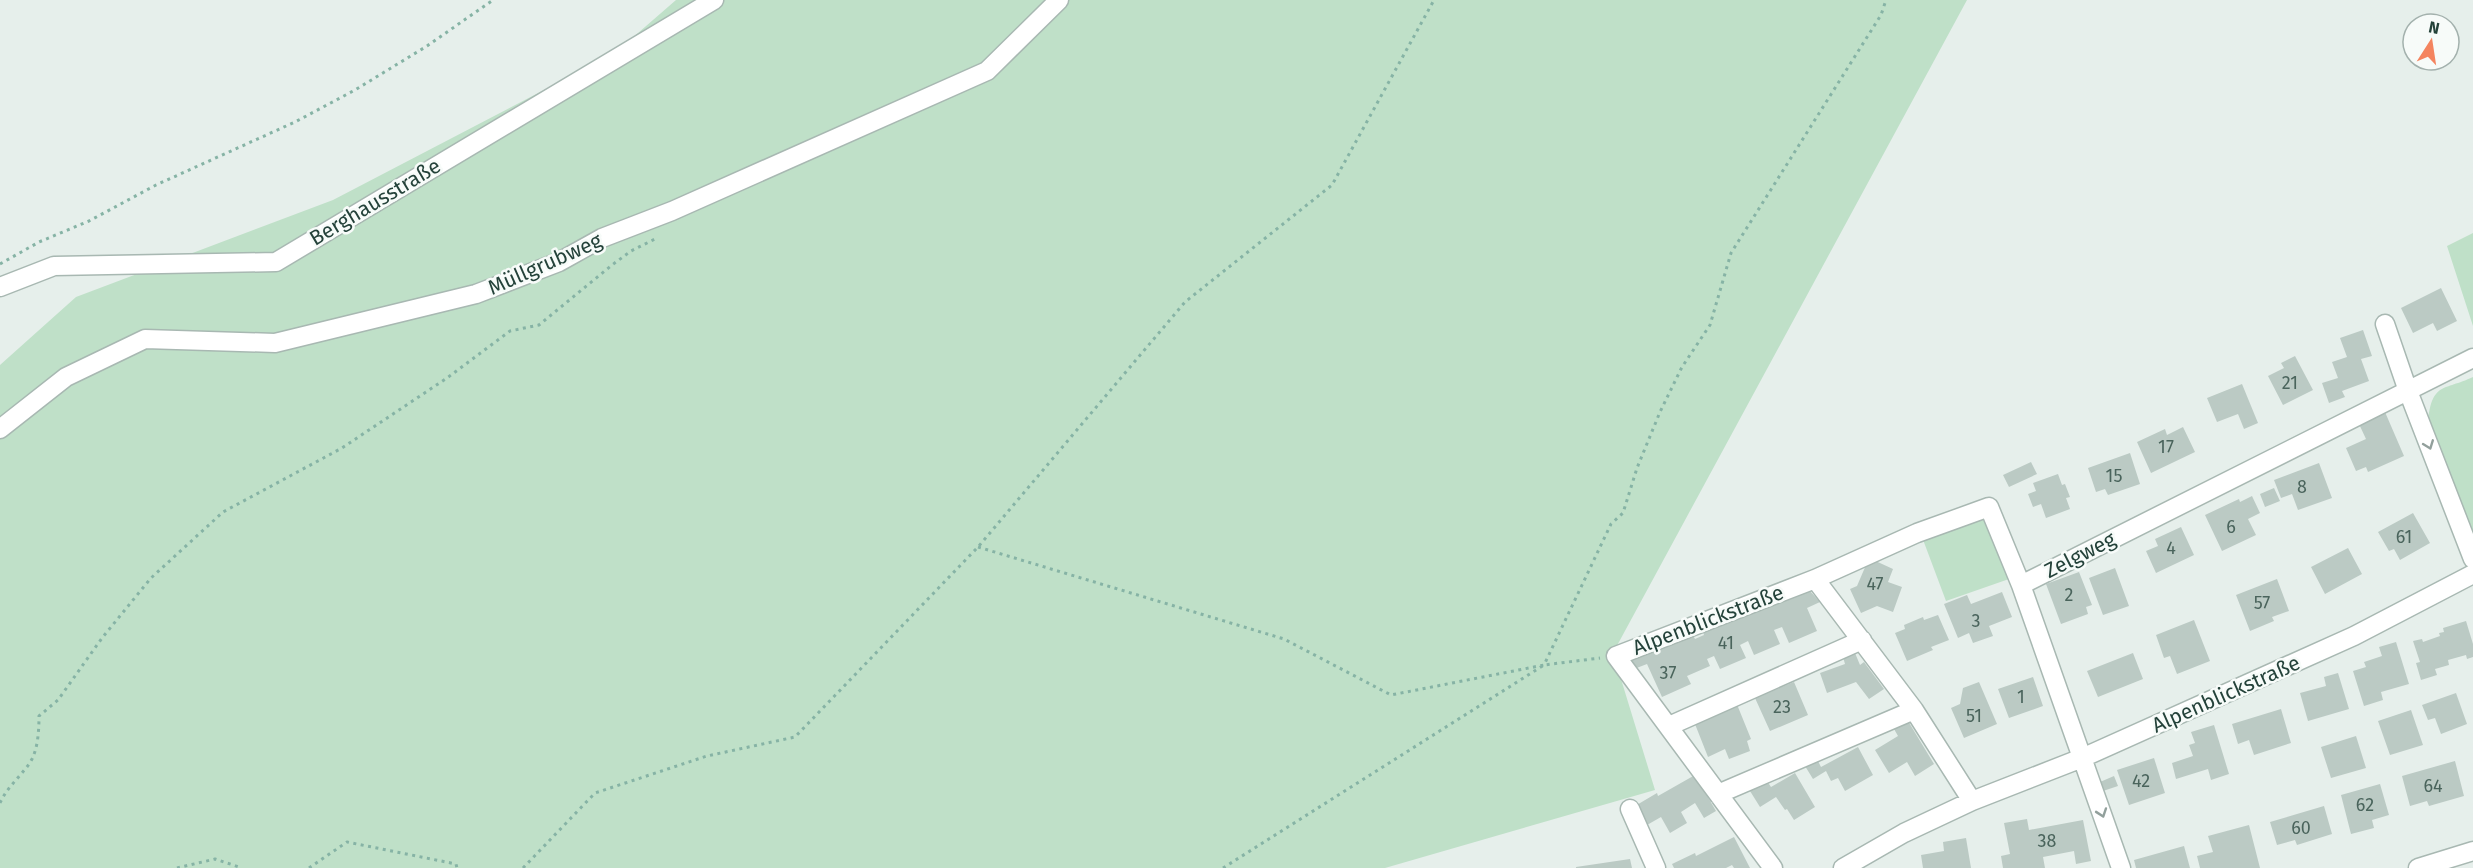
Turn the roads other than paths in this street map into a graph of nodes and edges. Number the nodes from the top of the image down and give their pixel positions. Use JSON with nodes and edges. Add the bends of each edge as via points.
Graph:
{"nodes":[{"id":1,"x":714,"y":0,"type":"edge"},
{"id":2,"x":1059,"y":0,"type":"edge"},
{"id":3,"x":0,"y":287,"type":"edge"},
{"id":4,"x":2385,"y":324,"type":"dead end"},
{"id":5,"x":2473,"y":358,"type":"edge"},
{"id":6,"x":2408,"y":391,"type":"junction"},
{"id":7,"x":0,"y":429,"type":"edge"},
{"id":8,"x":2473,"y":559,"type":"edge"},
{"id":9,"x":2473,"y":574,"type":"edge"},
{"id":10,"x":1815,"y":579,"type":"junction"},
{"id":11,"x":2021,"y":585,"type":"junction"},
{"id":12,"x":1862,"y":640,"type":"junction"},
{"id":13,"x":1914,"y":710,"type":"junction"},
{"id":14,"x":1669,"y":726,"type":"junction"},
{"id":15,"x":2082,"y":758,"type":"junction"},
{"id":16,"x":1718,"y":794,"type":"junction"},
{"id":17,"x":1972,"y":801,"type":"junction"},
{"id":18,"x":1630,"y":809,"type":"dead end"},
{"id":19,"x":2473,"y":851,"type":"edge"},
{"id":20,"x":1656,"y":868,"type":"edge"},
{"id":21,"x":1773,"y":868,"type":"edge"},
{"id":22,"x":1843,"y":868,"type":"edge"},
{"id":23,"x":2121,"y":868,"type":"edge"},
{"id":24,"x":2418,"y":868,"type":"edge"}],
"edges":[{"from":1,"to":3,"type":"street","name":"Berghausstraße","via":[[276,262],[54,266]]},
{"from":2,"to":7,"type":"street","name":"Müllgrubweg","via":[[987,71],[672,211],[602,238],[559,262],[476,294],[275,344],[145,339],[66,377]]},
{"from":4,"to":6,"type":"street"},
{"from":5,"to":6,"type":"street","name":"Zelgweg"},
{"from":6,"to":8,"type":"street","one_way":true},
{"from":6,"to":11,"type":"street","name":"Zelgweg"},
{"from":9,"to":15,"type":"street","name":"Alpenblickstraße","via":[[2344,641]]},
{"from":10,"to":11,"type":"street","name":"Alpenblickstraße","via":[[1917,533],[1989,507]]},
{"from":10,"to":12,"type":"street"},
{"from":10,"to":14,"type":"street","name":"Alpenblickstraße","via":[[1616,656]]},
{"from":11,"to":15,"type":"street","name":"Zelgweg"},
{"from":12,"to":13,"type":"street"},
{"from":12,"to":14,"type":"street"},
{"from":13,"to":16,"type":"street"},
{"from":13,"to":17,"type":"street"},
{"from":14,"to":16,"type":"street","name":"Alpenblickstraße"},
{"from":15,"to":17,"type":"street","name":"Alpenblickstraße"},
{"from":15,"to":23,"type":"street","name":"Zelgweg","one_way":true},
{"from":16,"to":21,"type":"street","name":"Alpenblickstraße"},
{"from":17,"to":22,"type":"street","name":"Alpenblickstraße","via":[[1904,832]]},
{"from":18,"to":20,"type":"street"},
{"from":19,"to":24,"type":"street"}]}
